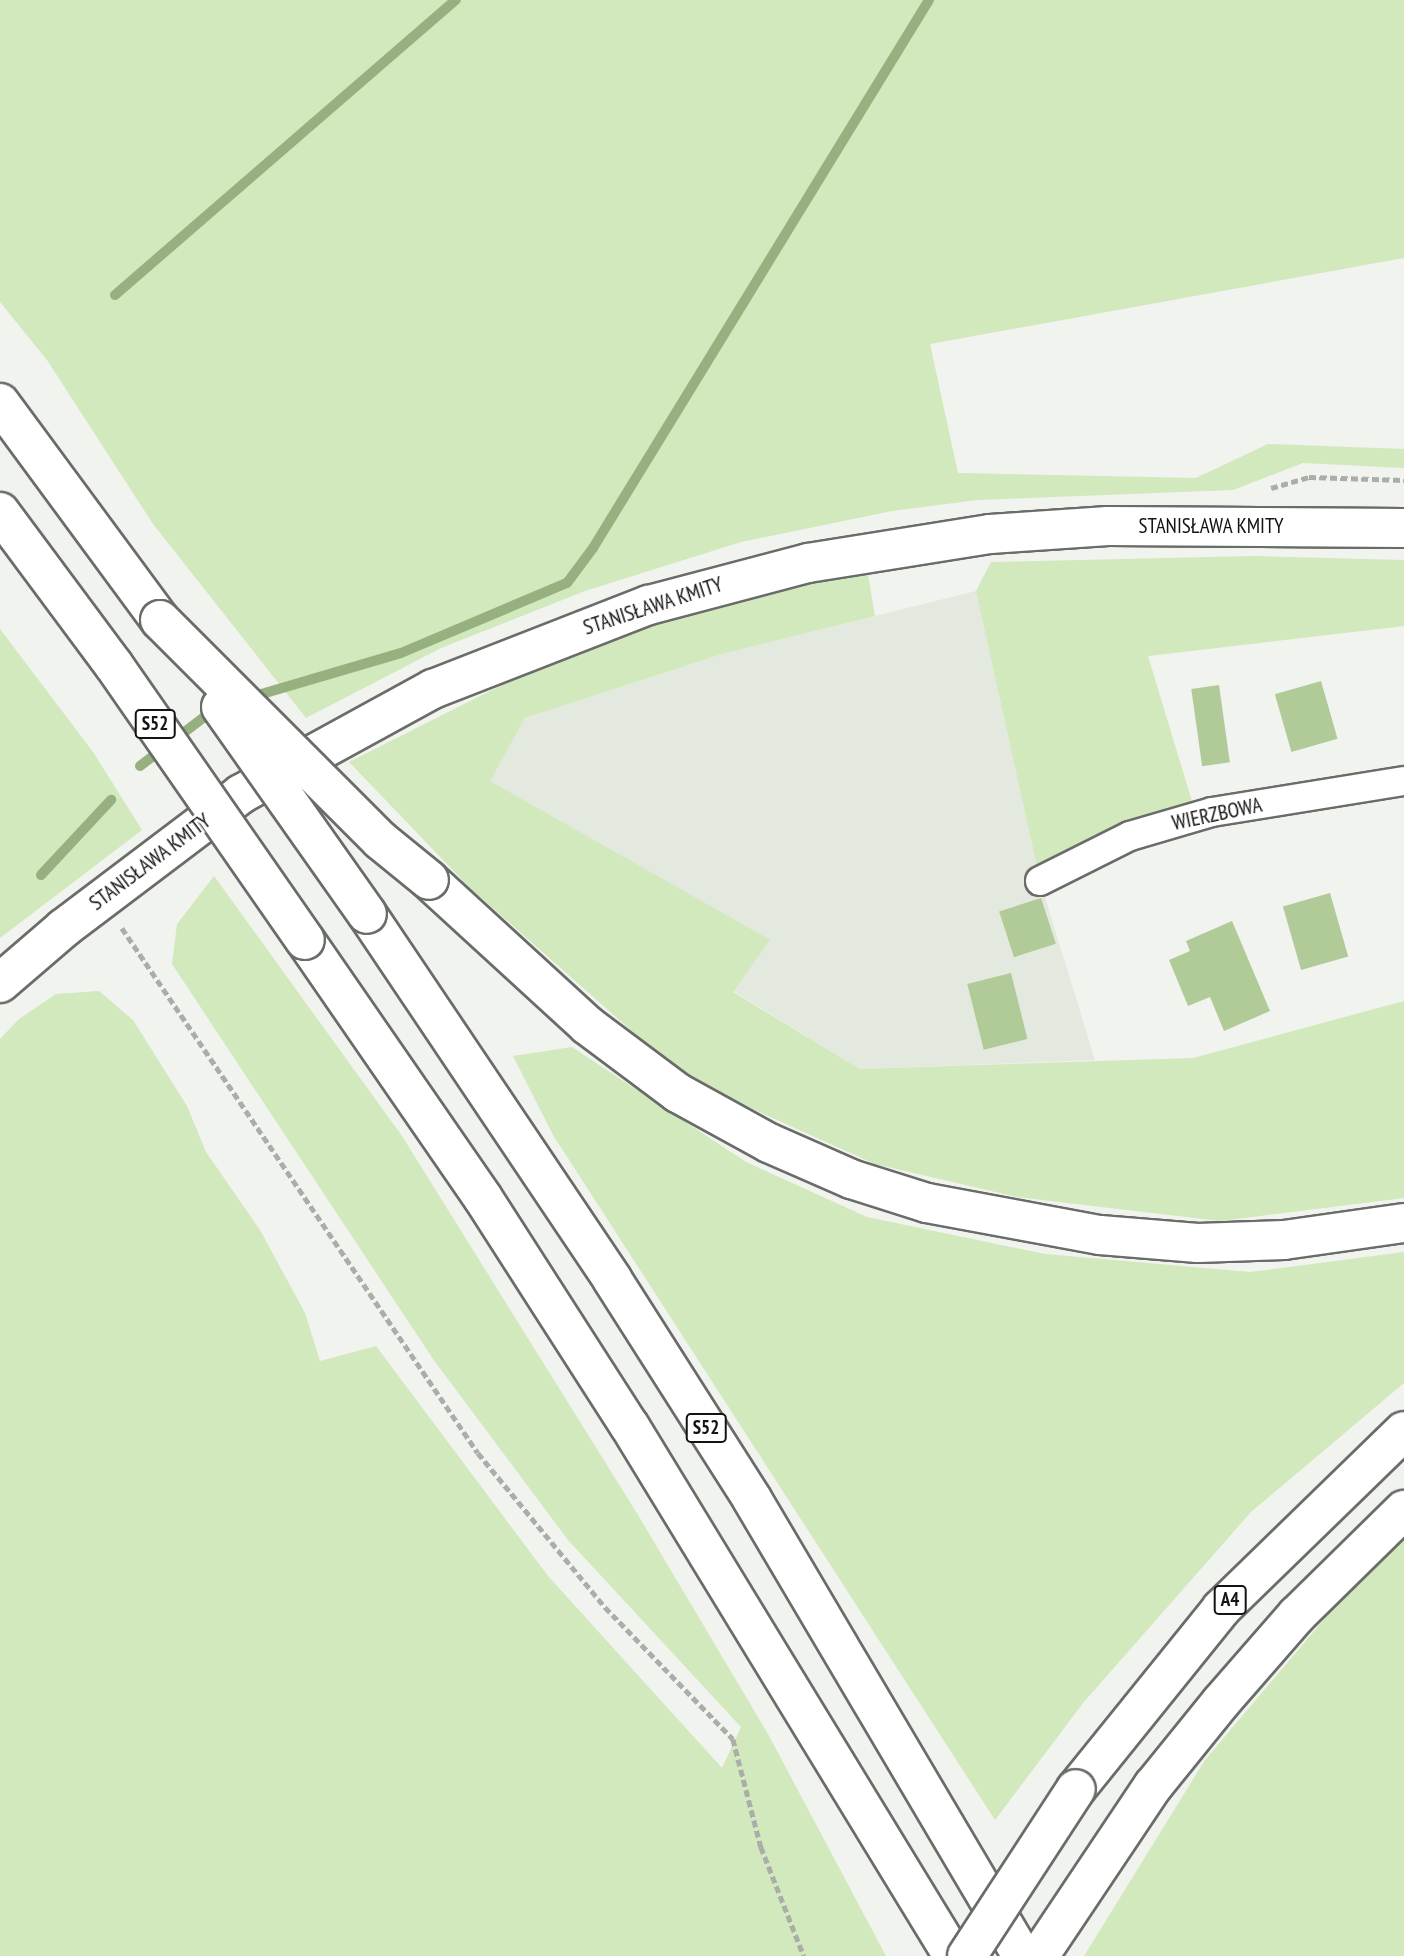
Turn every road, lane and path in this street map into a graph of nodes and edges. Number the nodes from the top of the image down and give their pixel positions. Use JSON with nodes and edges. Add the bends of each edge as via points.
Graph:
{"nodes":[{"id":1,"x":0,"y":403,"type":"edge"},
{"id":2,"x":0,"y":512,"type":"edge"},
{"id":3,"x":1404,"y":528,"type":"edge"},
{"id":4,"x":160,"y":620,"type":"junction"},
{"id":5,"x":1404,"y":781,"type":"edge"},
{"id":6,"x":1040,"y":881,"type":"dead end"},
{"id":7,"x":102,"y":898,"type":"junction"},
{"id":8,"x":0,"y":983,"type":"edge"},
{"id":9,"x":1404,"y":1223,"type":"edge"},
{"id":10,"x":1404,"y":1430,"type":"edge"},
{"id":11,"x":1404,"y":1510,"type":"edge"},
{"id":12,"x":804,"y":1956,"type":"edge"},
{"id":13,"x":953,"y":1956,"type":"edge"},
{"id":14,"x":967,"y":1956,"type":"edge"},
{"id":15,"x":1022,"y":1956,"type":"edge"},
{"id":16,"x":1039,"y":1956,"type":"edge"}],
"edges":[{"from":1,"to":4,"type":"main road","number":"S52"},
{"from":2,"to":13,"type":"main road","number":"S52","bridge":true,"via":[[121,675],[483,1198],[629,1425]]},
{"from":3,"to":7,"type":"main road","name":"STANISŁAWA KMITY","via":[[1039,530],[877,549],[722,583],[532,647],[395,708],[241,794]]},
{"from":4,"to":9,"type":"main road","bridge":true,"via":[[380,840],[587,1025],[678,1093],[769,1143],[927,1203],[1100,1235],[1198,1242],[1284,1240]]},
{"from":4,"to":15,"type":"main road","number":"S52","bridge":true,"via":[[367,914],[612,1279],[752,1499]]},
{"from":5,"to":6,"type":"street","name":"WIERZBOWA","via":[[1212,812],[1130,836]]},
{"from":7,"to":8,"type":"main road","name":"STANISŁAWA KMITY"},
{"from":7,"to":12,"type":"path","via":[[478,1453],[605,1607],[733,1739],[761,1847]]},
{"from":10,"to":14,"type":"main road","number":"A4","bridge":true,"via":[[1221,1609],[1076,1789]]},
{"from":11,"to":16,"type":"main road","via":[[1297,1615],[1221,1702],[1109,1848]]}]}
